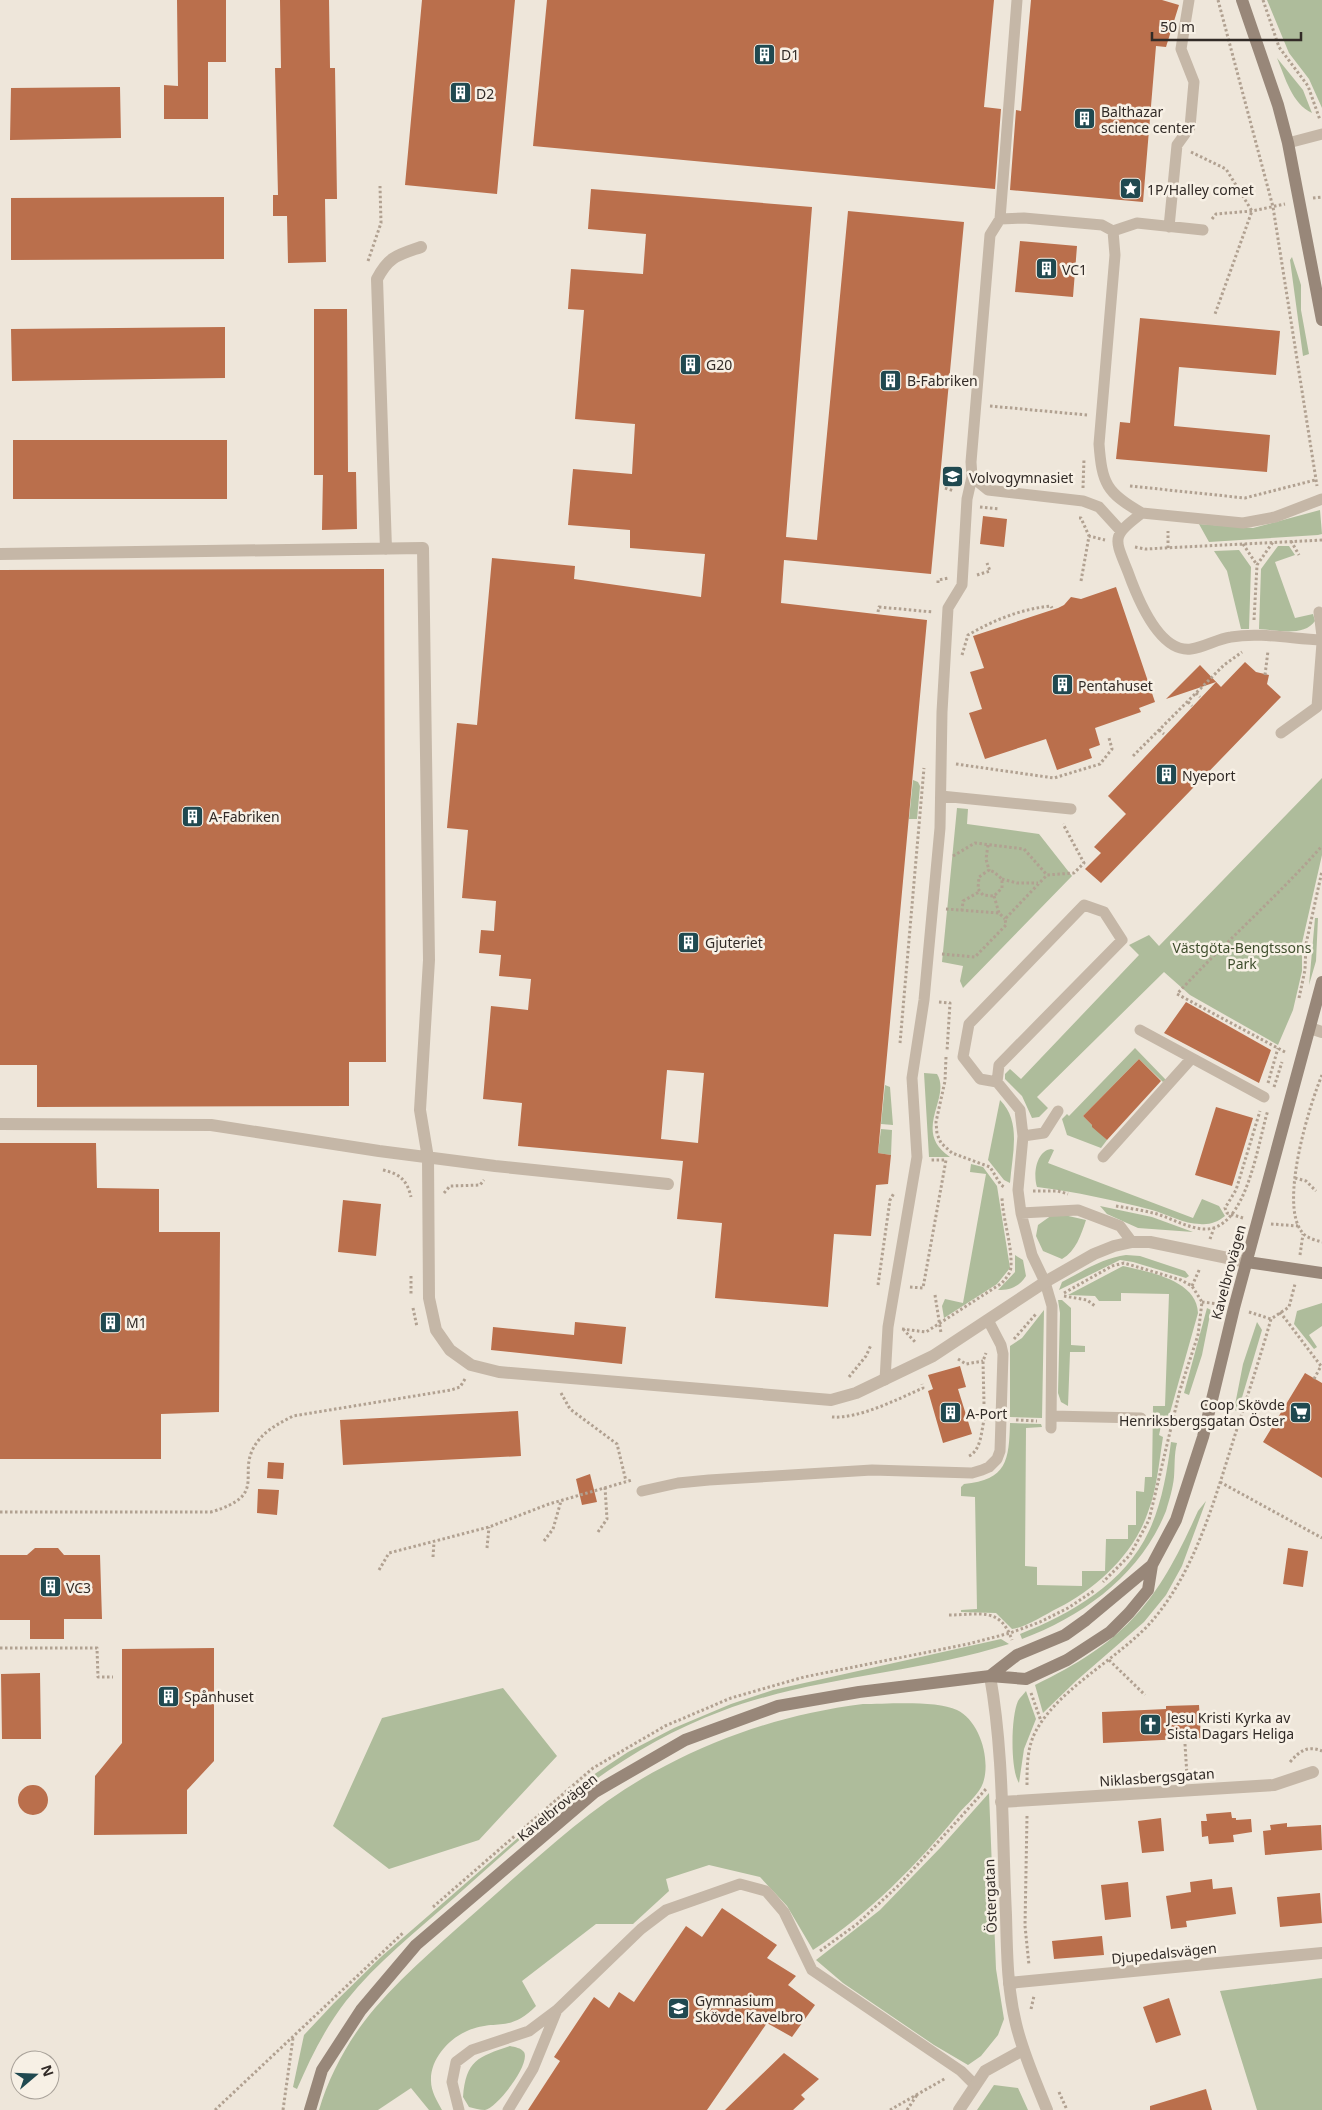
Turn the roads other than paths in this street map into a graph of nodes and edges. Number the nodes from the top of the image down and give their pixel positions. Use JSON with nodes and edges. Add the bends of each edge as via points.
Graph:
{"nodes":[{"id":1,"x":1017,"y":0,"type":"edge"},
{"id":2,"x":1189,"y":0,"type":"edge"},
{"id":3,"x":1242,"y":0,"type":"edge"},
{"id":4,"x":1322,"y":134,"type":"edge"},
{"id":5,"x":1288,"y":143,"type":"junction"},
{"id":6,"x":1000,"y":219,"type":"junction"},
{"id":7,"x":1169,"y":227,"type":"junction"},
{"id":8,"x":1113,"y":230,"type":"junction"},
{"id":9,"x":1203,"y":230,"type":"road end"},
{"id":10,"x":421,"y":247,"type":"dead end"},
{"id":11,"x":1322,"y":320,"type":"edge"},
{"id":12,"x":972,"y":477,"type":"junction"},
{"id":13,"x":1322,"y":499,"type":"edge"},
{"id":14,"x":1142,"y":513,"type":"junction"},
{"id":15,"x":1120,"y":530,"type":"junction"},
{"id":16,"x":386,"y":549,"type":"junction"},
{"id":17,"x":0,"y":554,"type":"edge"},
{"id":18,"x":1319,"y":612,"type":"dead end"},
{"id":19,"x":1322,"y":636,"type":"edge"},
{"id":20,"x":1322,"y":642,"type":"edge"},
{"id":21,"x":1281,"y":733,"type":"dead end"},
{"id":22,"x":940,"y":796,"type":"junction"},
{"id":23,"x":1071,"y":810,"type":"dead end"},
{"id":24,"x":1322,"y":982,"type":"edge"},
{"id":25,"x":1140,"y":1030,"type":"dead end"},
{"id":26,"x":1316,"y":1030,"type":"edge"},
{"id":27,"x":1191,"y":1059,"type":"junction"},
{"id":28,"x":997,"y":1082,"type":"junction"},
{"id":29,"x":1269,"y":1096,"type":"road end"},
{"id":30,"x":1058,"y":1111,"type":"dead end"},
{"id":31,"x":0,"y":1124,"type":"edge"},
{"id":32,"x":1023,"y":1136,"type":"junction"},
{"id":33,"x":1103,"y":1157,"type":"dead end"},
{"id":34,"x":428,"y":1158,"type":"junction"},
{"id":35,"x":668,"y":1184,"type":"dead end"},
{"id":36,"x":1021,"y":1212,"type":"junction"},
{"id":37,"x":1132,"y":1242,"type":"junction"},
{"id":38,"x":1247,"y":1262,"type":"junction"},
{"id":39,"x":1322,"y":1273,"type":"edge"},
{"id":40,"x":1045,"y":1282,"type":"junction"},
{"id":41,"x":988,"y":1320,"type":"junction"},
{"id":42,"x":885,"y":1380,"type":"junction"},
{"id":43,"x":1141,"y":1418,"type":"dead end"},
{"id":44,"x":642,"y":1491,"type":"dead end"},
{"id":45,"x":1152,"y":1565,"type":"junction"},
{"id":46,"x":990,"y":1676,"type":"junction"},
{"id":47,"x":1313,"y":1772,"type":"dead end"},
{"id":48,"x":1001,"y":1802,"type":"junction"},
{"id":49,"x":1322,"y":1952,"type":"edge"},
{"id":50,"x":1009,"y":1983,"type":"junction"},
{"id":51,"x":556,"y":2010,"type":"junction"},
{"id":52,"x":1023,"y":2050,"type":"junction"},
{"id":53,"x":975,"y":2085,"type":"junction"},
{"id":54,"x":310,"y":2110,"type":"edge"},
{"id":55,"x":459,"y":2110,"type":"edge"},
{"id":56,"x":508,"y":2110,"type":"edge"},
{"id":57,"x":959,"y":2110,"type":"edge"},
{"id":58,"x":1047,"y":2110,"type":"edge"}],
"edges":[{"from":1,"to":6,"type":"lane"},
{"from":2,"to":7,"type":"lane","via":[[1181,49],[1194,82],[1190,127],[1177,145]]},
{"from":3,"to":5,"type":"main road"},
{"from":4,"to":5,"type":"lane"},
{"from":5,"to":11,"type":"main road"},
{"from":6,"to":8,"type":"lane","via":[[1024,218]]},
{"from":6,"to":12,"type":"lane","via":[[990,235]]},
{"from":7,"to":8,"type":"lane","via":[[1138,223]]},
{"from":7,"to":9,"type":"lane"},
{"from":8,"to":14,"type":"lane","via":[[1116,255],[1099,444],[1101,471],[1108,488],[1125,504]]},
{"from":10,"to":16,"type":"street","via":[[395,256],[385,264],[377,279]]},
{"from":12,"to":15,"type":"lane","via":[[988,490],[1082,501],[1099,507]]},
{"from":12,"to":22,"type":"lane","via":[[967,499],[962,585],[948,608]]},
{"from":13,"to":14,"type":"lane","via":[[1275,517],[1243,523]]},
{"from":14,"to":15,"type":"lane"},
{"from":15,"to":20,"type":"lane","via":[[1116,543],[1130,578],[1158,633],[1172,646],[1189,649],[1231,636]]},
{"from":16,"to":17,"type":"street"},
{"from":16,"to":34,"type":"street","via":[[423,548],[429,960],[420,1110]]},
{"from":18,"to":19,"type":"lane"},
{"from":20,"to":21,"type":"lane","via":[[1318,707]]},
{"from":22,"to":23,"type":"lane"},
{"from":22,"to":42,"type":"lane","via":[[931,936],[912,1078],[917,1157],[888,1327]]},
{"from":24,"to":26,"type":"main road","name":"Kavelbrovägen"},
{"from":25,"to":27,"type":"lane"},
{"from":26,"to":38,"type":"main road","name":"Kavelbrovägen"},
{"from":27,"to":29,"type":"lane"},
{"from":27,"to":33,"type":"lane"},
{"from":28,"to":28,"type":"lane","via":[[1000,1065],[1122,940],[1104,912],[1084,905],[969,1024],[963,1057],[980,1079]]},
{"from":28,"to":32,"type":"lane","via":[[1020,1110]]},
{"from":30,"to":32,"type":"lane","via":[[1044,1133]]},
{"from":31,"to":34,"type":"street","via":[[192,1123]]},
{"from":32,"to":36,"type":"lane","via":[[1018,1190]]},
{"from":34,"to":35,"type":"street"},
{"from":34,"to":42,"type":"street","via":[[431,1313],[436,1330],[450,1350],[472,1365],[499,1372],[821,1401],[842,1398]]},
{"from":36,"to":37,"type":"lane","via":[[1078,1210],[1120,1226]]},
{"from":36,"to":40,"type":"lane","via":[[1032,1255]]},
{"from":37,"to":38,"type":"street","via":[[1177,1246]]},
{"from":37,"to":40,"type":"street","via":[[1094,1254]]},
{"from":38,"to":39,"type":"main road"},
{"from":38,"to":45,"type":"main road","name":"Kavelbrovägen","via":[[1203,1436],[1176,1520]]},
{"from":40,"to":41,"type":"street"},
{"from":40,"to":43,"type":"lane","via":[[1052,1306],[1051,1422]]},
{"from":41,"to":42,"type":"street","via":[[933,1356]]},
{"from":41,"to":44,"type":"lane","via":[[1003,1354],[1001,1439],[997,1460],[990,1467],[972,1473],[872,1470],[709,1480]]},
{"from":45,"to":46,"type":"main road","name":"Kavelbrovägen","via":[[1065,1635],[1017,1655]]},
{"from":45,"to":46,"type":"main road","name":"Kavelbrovägen","via":[[1148,1590],[1110,1632],[1067,1660],[1026,1679]]},
{"from":46,"to":48,"type":"street","name":"Östergatan","via":[[995,1704]]},
{"from":46,"to":54,"type":"main road","name":"Kavelbrovägen","via":[[859,1692],[778,1706],[685,1740],[595,1792],[416,1945],[356,2017],[322,2070]]},
{"from":47,"to":48,"type":"street","name":"Niklasbergsgatan","via":[[1274,1785]]},
{"from":48,"to":50,"type":"street","name":"Östergatan"},
{"from":49,"to":50,"type":"street","name":"Djupedalsvägen"},
{"from":50,"to":52,"type":"street","name":"Östergatan"},
{"from":51,"to":53,"type":"lane","via":[[666,1910],[740,1884],[766,1891],[784,1912],[812,1970],[961,2072]]},
{"from":51,"to":55,"type":"lane","via":[[528,2031],[472,2050],[456,2062],[452,2082]]},
{"from":51,"to":56,"type":"lane","via":[[533,2069]]},
{"from":52,"to":53,"type":"street","via":[[985,2071]]},
{"from":52,"to":58,"type":"street","name":"Östergatan"},
{"from":53,"to":57,"type":"street"}]}
